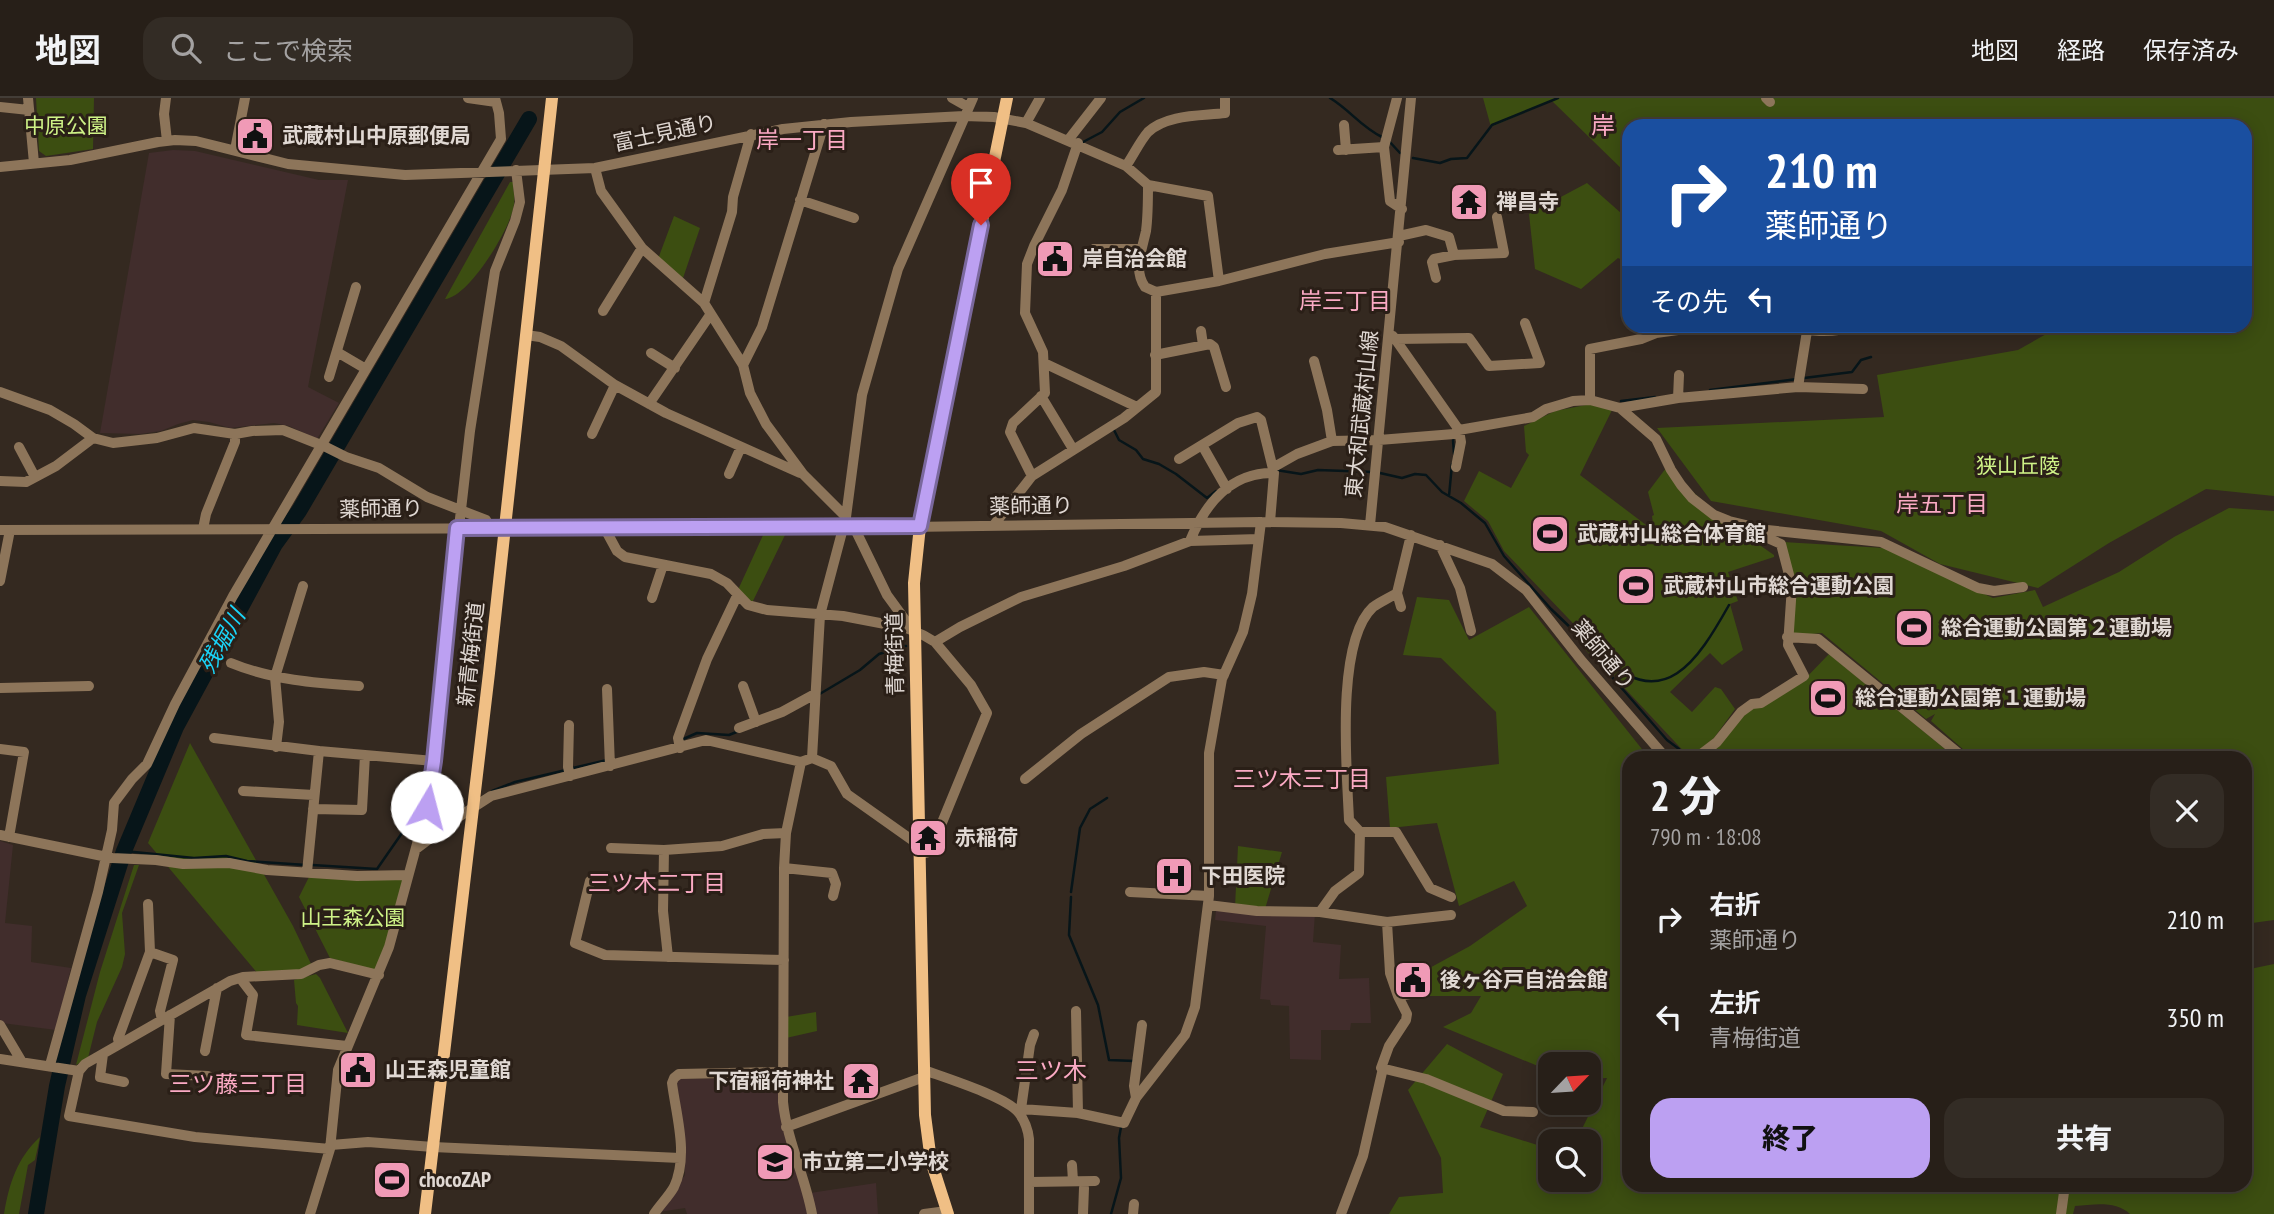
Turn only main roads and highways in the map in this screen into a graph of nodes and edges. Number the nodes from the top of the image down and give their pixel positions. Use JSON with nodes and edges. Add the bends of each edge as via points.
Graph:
{"nodes":[{"id":1,"x":552,"y":98,"type":"edge"},
{"id":2,"x":1006,"y":98,"type":"edge"},
{"id":3,"x":948,"y":1212,"type":"edge"},
{"id":4,"x":425,"y":1214,"type":"edge"}],
"edges":[{"from":1,"to":4,"type":"main road","name":"新青梅街道"},
{"from":2,"to":3,"type":"main road","name":"青梅街道","via":[[915,570],[924,1074],[929,1149]]}]}
